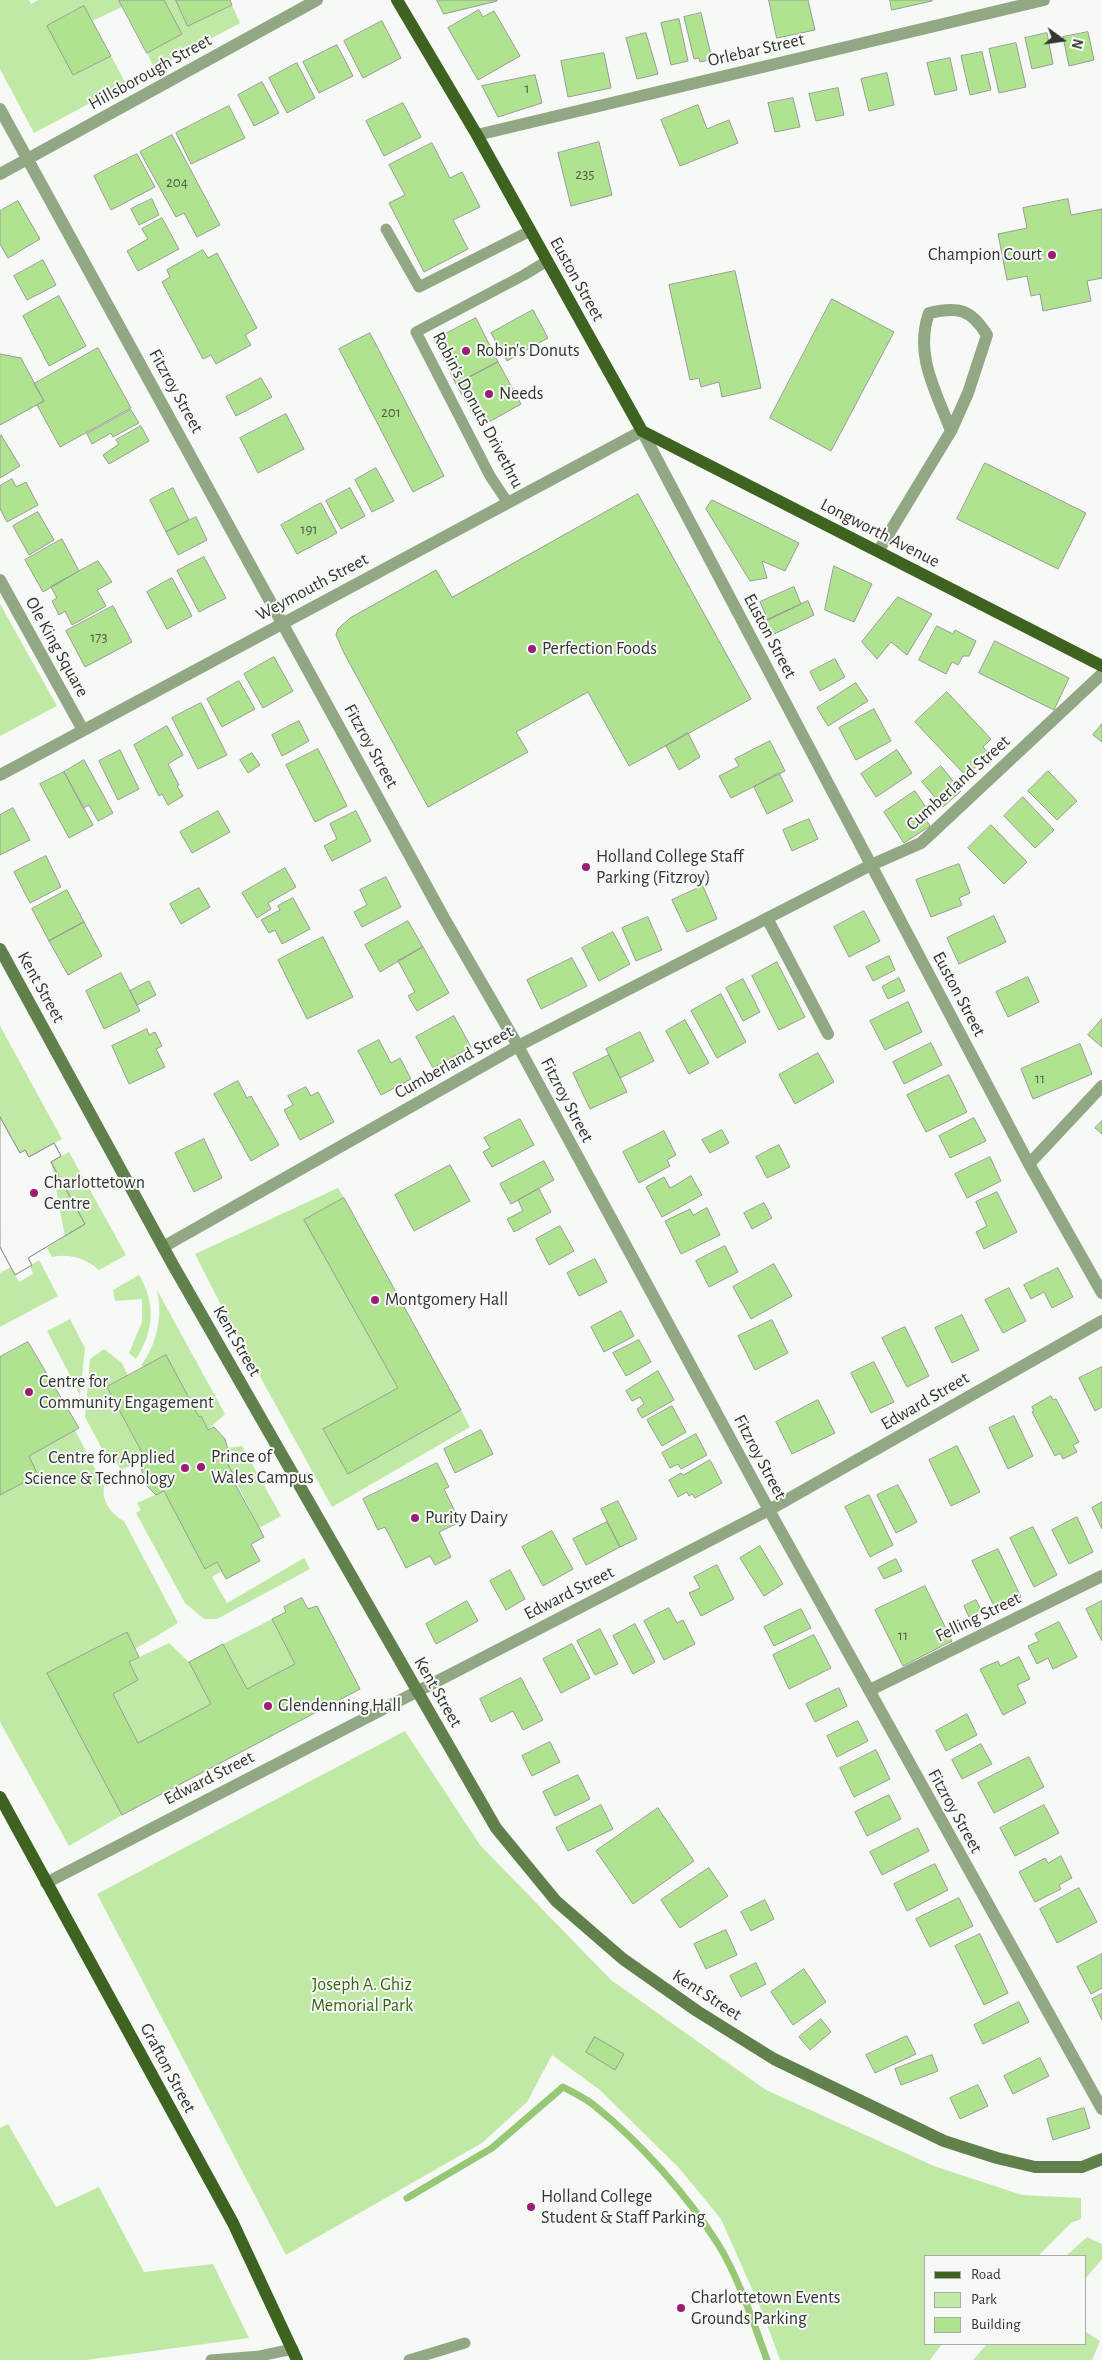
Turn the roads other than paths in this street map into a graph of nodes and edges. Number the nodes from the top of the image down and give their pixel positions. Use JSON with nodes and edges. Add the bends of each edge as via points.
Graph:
{"nodes":[{"id":1,"x":317,"y":0,"type":"edge"},
{"id":2,"x":397,"y":0,"type":"edge"},
{"id":3,"x":1044,"y":0,"type":"edge"},
{"id":4,"x":0,"y":109,"type":"edge"},
{"id":5,"x":476,"y":135,"type":"junction"},
{"id":6,"x":28,"y":159,"type":"junction"},
{"id":7,"x":0,"y":174,"type":"edge"},
{"id":8,"x":386,"y":229,"type":"dead end"},
{"id":9,"x":530,"y":231,"type":"junction"},
{"id":10,"x":547,"y":261,"type":"junction"},
{"id":11,"x":950,"y":430,"type":"junction"},
{"id":12,"x":642,"y":431,"type":"junction"},
{"id":13,"x":508,"y":503,"type":"junction"},
{"id":14,"x":878,"y":550,"type":"junction"},
{"id":15,"x":0,"y":580,"type":"edge"},
{"id":16,"x":283,"y":622,"type":"junction"},
{"id":17,"x":1102,"y":666,"type":"edge"},
{"id":18,"x":1102,"y":674,"type":"edge"},
{"id":19,"x":83,"y":730,"type":"junction"},
{"id":20,"x":0,"y":775,"type":"edge"},
{"id":21,"x":871,"y":865,"type":"junction"},
{"id":22,"x":767,"y":918,"type":"junction"},
{"id":23,"x":0,"y":949,"type":"edge"},
{"id":24,"x":828,"y":1034,"type":"dead end"},
{"id":25,"x":518,"y":1046,"type":"junction"},
{"id":26,"x":1102,"y":1086,"type":"edge"},
{"id":27,"x":1030,"y":1164,"type":"junction"},
{"id":28,"x":163,"y":1247,"type":"junction"},
{"id":29,"x":1102,"y":1293,"type":"edge"},
{"id":30,"x":1102,"y":1321,"type":"edge"},
{"id":31,"x":769,"y":1510,"type":"junction"},
{"id":32,"x":1102,"y":1576,"type":"edge"},
{"id":33,"x":870,"y":1690,"type":"junction"},
{"id":34,"x":417,"y":1691,"type":"junction"},
{"id":35,"x":0,"y":1797,"type":"edge"},
{"id":36,"x":46,"y":1883,"type":"junction"},
{"id":37,"x":1102,"y":2109,"type":"edge"},
{"id":38,"x":1102,"y":2159,"type":"edge"},
{"id":39,"x":465,"y":2343,"type":"dead end"},
{"id":40,"x":295,"y":2355,"type":"edge"},
{"id":41,"x":427,"y":2357,"type":"edge"},
{"id":42,"x":211,"y":2360,"type":"edge"},
{"id":43,"x":409,"y":2360,"type":"edge"}],
"edges":[{"from":1,"to":6,"type":"street","name":"Hillsborough Street"},
{"from":2,"to":5,"type":"main road","name":"Euston Street"},
{"from":3,"to":5,"type":"street","name":"Orlebar Street"},
{"from":4,"to":6,"type":"street","name":"Fitzroy Street"},
{"from":5,"to":9,"type":"main road","name":"Euston Street"},
{"from":6,"to":7,"type":"street","name":"Hillsborough Street"},
{"from":6,"to":16,"type":"street","name":"Fitzroy Street"},
{"from":8,"to":9,"type":"lane","via":[[419,286]]},
{"from":9,"to":10,"type":"main road","name":"Euston Street"},
{"from":10,"to":12,"type":"main road","name":"Euston Street"},
{"from":10,"to":13,"type":"lane","name":"Robin's Donuts Drivethru","via":[[416,332],[490,476]]},
{"from":11,"to":11,"type":"street","via":[[924,358],[923,330],[929,313],[958,309],[977,318],[987,335],[968,393]]},
{"from":11,"to":14,"type":"street"},
{"from":12,"to":13,"type":"street","name":"Weymouth Street"},
{"from":12,"to":14,"type":"main road","name":"Longworth Avenue"},
{"from":12,"to":21,"type":"street","name":"Euston Street"},
{"from":13,"to":16,"type":"street","name":"Weymouth Street"},
{"from":14,"to":17,"type":"main road","name":"Longworth Avenue"},
{"from":15,"to":19,"type":"street","name":"Ole King Square"},
{"from":16,"to":19,"type":"street","name":"Weymouth Street"},
{"from":16,"to":25,"type":"street","name":"Fitzroy Street","via":[[444,918]]},
{"from":18,"to":21,"type":"street","name":"Cumberland Street","via":[[921,844]]},
{"from":19,"to":20,"type":"street","name":"Weymouth Street"},
{"from":21,"to":22,"type":"street","name":"Cumberland Street"},
{"from":21,"to":27,"type":"street","name":"Euston Street"},
{"from":22,"to":24,"type":"street"},
{"from":22,"to":25,"type":"street","name":"Cumberland Street"},
{"from":23,"to":28,"type":"street","name":"Kent Street"},
{"from":25,"to":28,"type":"street","name":"Cumberland Street"},
{"from":25,"to":31,"type":"street","name":"Fitzroy Street"},
{"from":26,"to":27,"type":"street"},
{"from":27,"to":29,"type":"street","name":"Euston Street"},
{"from":28,"to":34,"type":"street","name":"Kent Street"},
{"from":30,"to":31,"type":"street","name":"Edward Street"},
{"from":31,"to":33,"type":"street","name":"Fitzroy Street"},
{"from":31,"to":34,"type":"street","name":"Edward Street"},
{"from":32,"to":33,"type":"street","name":"Felling Street"},
{"from":33,"to":37,"type":"street","name":"Fitzroy Street"},
{"from":34,"to":36,"type":"street","name":"Edward Street"},
{"from":34,"to":38,"type":"street","name":"Kent Street","via":[[496,1828],[556,1901],[623,1959],[689,2005],[774,2059],[944,2141],[1035,2166],[1082,2167]]},
{"from":35,"to":36,"type":"main road","name":"Grafton Street"},
{"from":36,"to":40,"type":"main road","name":"Grafton Street","via":[[233,2224]]},
{"from":39,"to":41,"type":"lane"},
{"from":40,"to":42,"type":"lane"},
{"from":41,"to":43,"type":"lane"}]}
